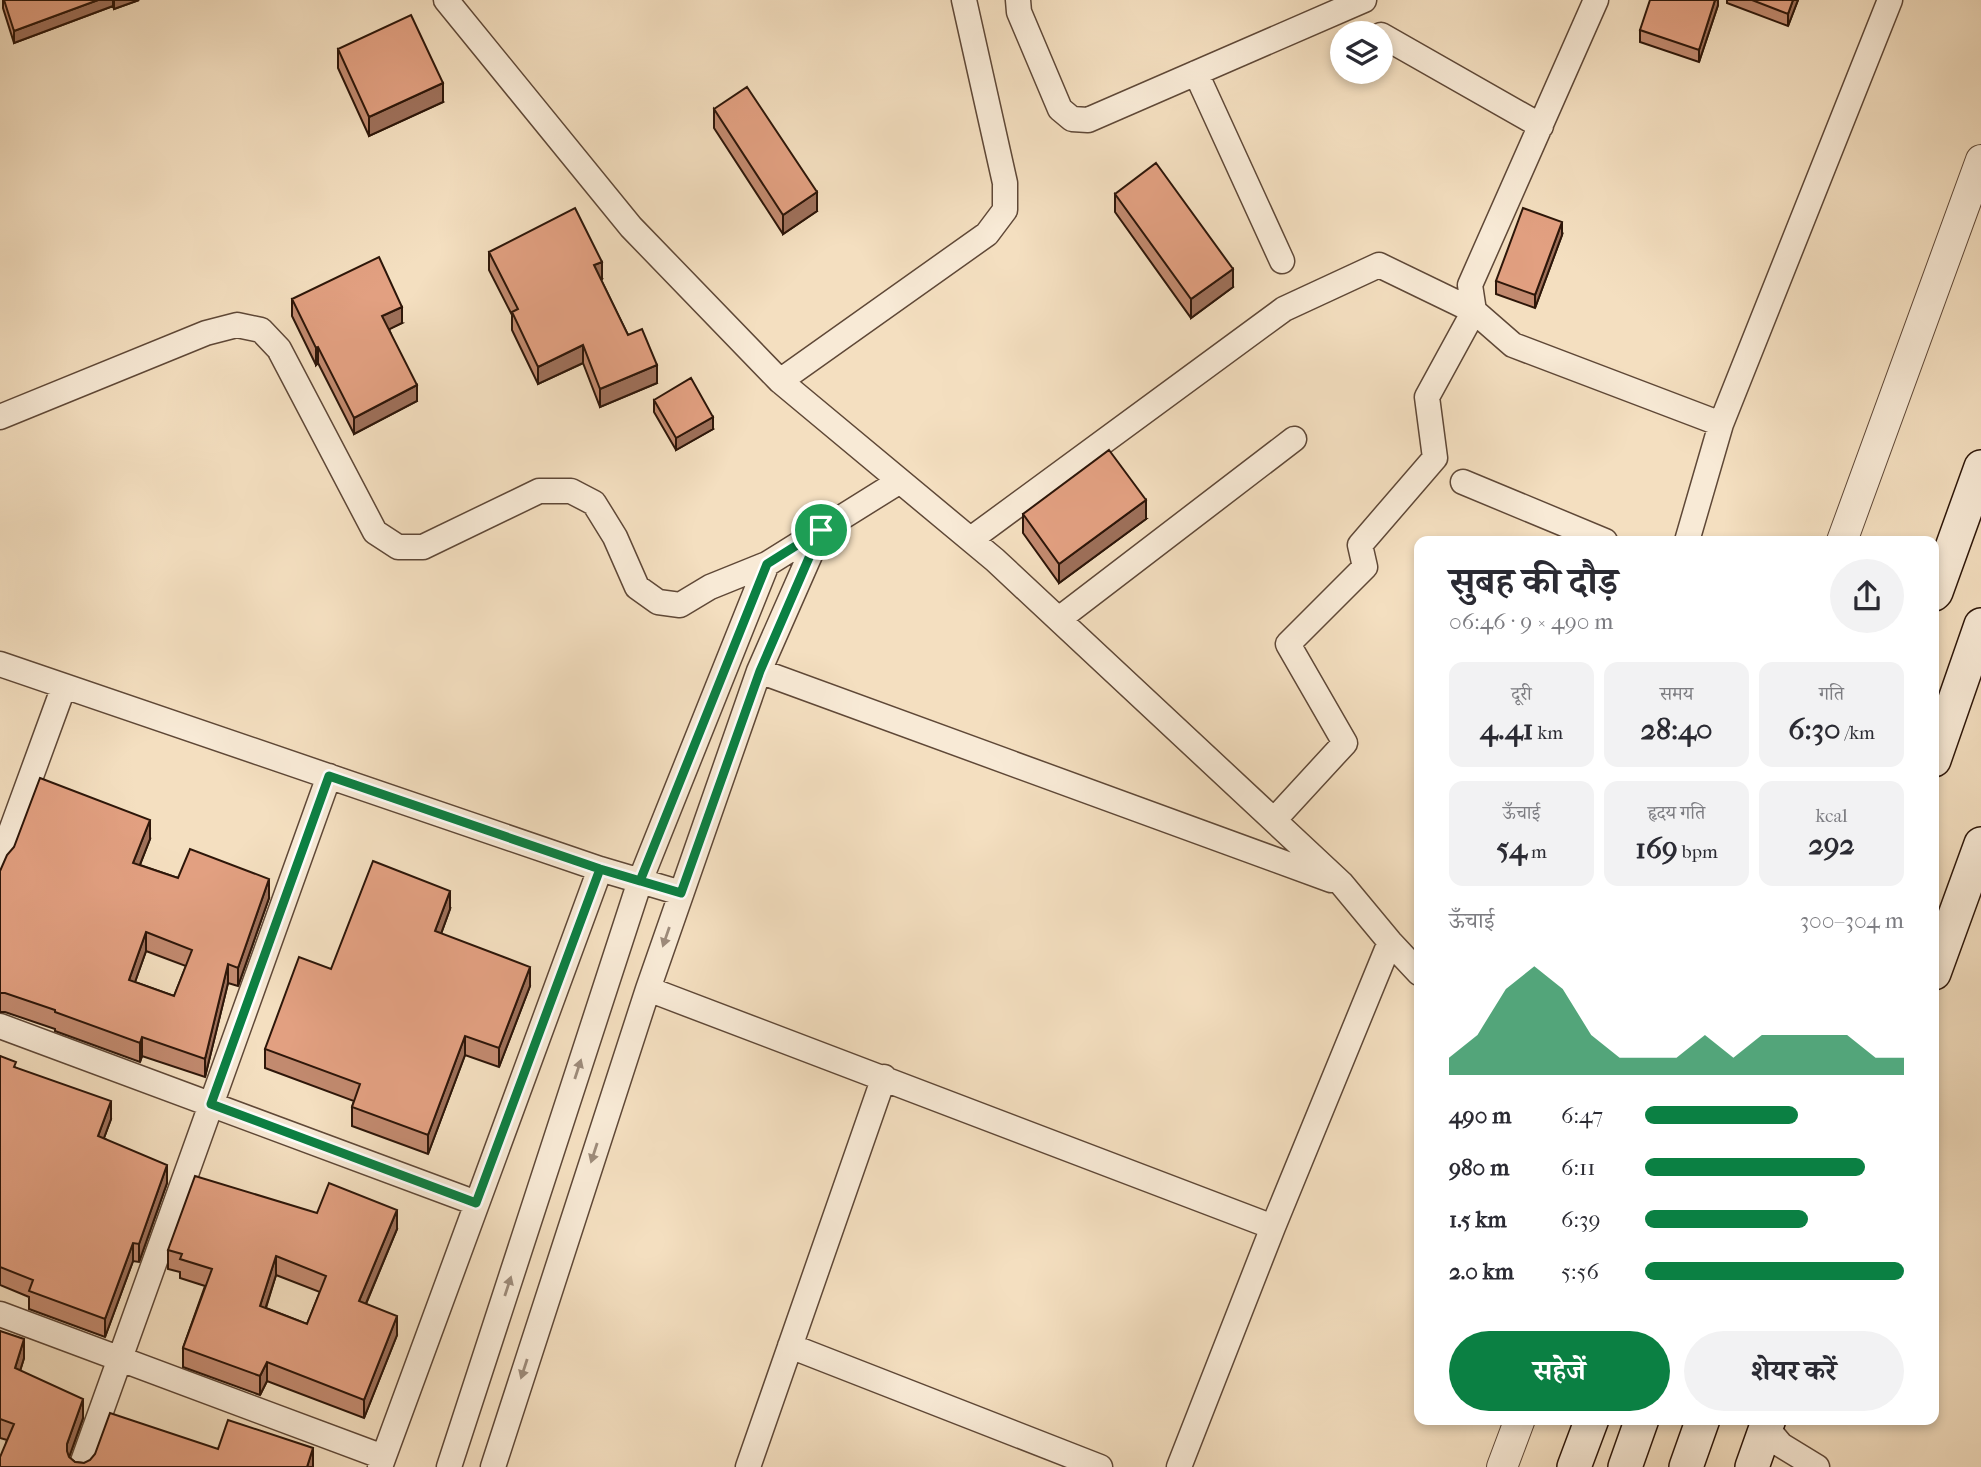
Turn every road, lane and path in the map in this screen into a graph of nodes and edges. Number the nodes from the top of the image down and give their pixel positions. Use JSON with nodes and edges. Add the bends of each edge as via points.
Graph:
{"nodes":[{"id":1,"x":446,"y":0,"type":"edge"},
{"id":2,"x":964,"y":0,"type":"edge"},
{"id":3,"x":1018,"y":0,"type":"edge"},
{"id":4,"x":1364,"y":0,"type":"edge"},
{"id":5,"x":1596,"y":0,"type":"edge"},
{"id":6,"x":1890,"y":0,"type":"edge"},
{"id":7,"x":1340,"y":11,"type":"junction"},
{"id":8,"x":1357,"y":21,"type":"edge"},
{"id":9,"x":1393,"y":42,"type":"edge"},
{"id":10,"x":1196,"y":73,"type":"junction"},
{"id":11,"x":1541,"y":126,"type":"junction"},
{"id":12,"x":1981,"y":160,"type":"edge"},
{"id":13,"x":1282,"y":261,"type":"dead end"},
{"id":14,"x":1474,"y":311,"type":"junction"},
{"id":15,"x":780,"y":381,"type":"junction"},
{"id":16,"x":0,"y":417,"type":"edge"},
{"id":17,"x":1721,"y":424,"type":"junction"},
{"id":18,"x":1294,"y":439,"type":"dead end"},
{"id":19,"x":1981,"y":467,"type":"edge"},
{"id":20,"x":900,"y":481,"type":"junction"},
{"id":21,"x":1462,"y":482,"type":"dead end"},
{"id":22,"x":821,"y":530,"type":"junction"},
{"id":23,"x":1593,"y":536,"type":"edge"},
{"id":24,"x":1687,"y":536,"type":"edge"},
{"id":25,"x":1844,"y":536,"type":"edge"},
{"id":26,"x":971,"y":539,"type":"junction"},
{"id":27,"x":767,"y":564,"type":"junction"},
{"id":28,"x":1939,"y":584,"type":"edge"},
{"id":29,"x":1059,"y":619,"type":"junction"},
{"id":30,"x":1981,"y":625,"type":"edge"},
{"id":31,"x":0,"y":664,"type":"edge"},
{"id":32,"x":760,"y":671,"type":"junction"},
{"id":33,"x":64,"y":686,"type":"junction"},
{"id":34,"x":1939,"y":746,"type":"edge"},
{"id":35,"x":329,"y":776,"type":"junction"},
{"id":36,"x":1274,"y":820,"type":"junction"},
{"id":37,"x":1981,"y":844,"type":"edge"},
{"id":38,"x":0,"y":860,"type":"edge"},
{"id":39,"x":600,"y":869,"type":"junction"},
{"id":40,"x":640,"y":881,"type":"junction"},
{"id":41,"x":1341,"y":883,"type":"junction"},
{"id":42,"x":681,"y":893,"type":"junction"},
{"id":43,"x":1390,"y":943,"type":"junction"},
{"id":44,"x":1939,"y":959,"type":"edge"},
{"id":45,"x":1414,"y":968,"type":"edge"},
{"id":46,"x":648,"y":989,"type":"junction"},
{"id":47,"x":0,"y":1026,"type":"edge"},
{"id":48,"x":884,"y":1077,"type":"junction"},
{"id":49,"x":211,"y":1104,"type":"junction"},
{"id":50,"x":476,"y":1203,"type":"junction"},
{"id":51,"x":1273,"y":1227,"type":"junction"},
{"id":52,"x":0,"y":1314,"type":"edge"},
{"id":53,"x":790,"y":1346,"type":"junction"},
{"id":54,"x":120,"y":1358,"type":"junction"},
{"id":55,"x":1518,"y":1425,"type":"edge"},
{"id":56,"x":1590,"y":1425,"type":"edge"},
{"id":57,"x":1640,"y":1425,"type":"edge"},
{"id":58,"x":1701,"y":1425,"type":"edge"},
{"id":59,"x":1794,"y":1449,"type":"edge"},
{"id":60,"x":382,"y":1462,"type":"edge"},
{"id":61,"x":81,"y":1467,"type":"edge"},
{"id":62,"x":449,"y":1467,"type":"edge"},
{"id":63,"x":493,"y":1467,"type":"edge"},
{"id":64,"x":748,"y":1467,"type":"edge"},
{"id":65,"x":1100,"y":1467,"type":"edge"},
{"id":66,"x":1179,"y":1467,"type":"edge"},
{"id":67,"x":1502,"y":1467,"type":"edge"},
{"id":68,"x":1574,"y":1467,"type":"edge"},
{"id":69,"x":1625,"y":1467,"type":"edge"},
{"id":70,"x":1686,"y":1467,"type":"edge"},
{"id":71,"x":1752,"y":1467,"type":"edge"},
{"id":72,"x":1768,"y":1467,"type":"edge"}],
"edges":[{"from":1,"to":15,"type":"street","via":[[631,227]]},
{"from":2,"to":15,"type":"street","via":[[1005,183],[1005,210],[987,234]]},
{"from":3,"to":10,"type":"street","via":[[1060,109],[1072,119],[1088,120]]},
{"from":4,"to":7,"type":"street"},
{"from":5,"to":11,"type":"street"},
{"from":6,"to":17,"type":"street"},
{"from":7,"to":8,"type":"street"},
{"from":7,"to":10,"type":"street"},
{"from":9,"to":11,"type":"street"},
{"from":10,"to":13,"type":"street"},
{"from":11,"to":14,"type":"street","via":[[1470,285]]},
{"from":12,"to":25,"type":"street"},
{"from":14,"to":17,"type":"street","via":[[1513,345]]},
{"from":14,"to":26,"type":"street","via":[[1379,265],[1284,309]]},
{"from":14,"to":36,"type":"street","via":[[1427,397],[1435,458],[1360,545],[1366,567],[1288,644],[1345,743]]},
{"from":15,"to":20,"type":"street"},
{"from":16,"to":27,"type":"street","via":[[206,333],[237,325],[261,330],[279,349],[375,533],[398,547],[423,547],[539,491],[571,491],[594,503],[637,587],[658,602],[680,605]]},
{"from":17,"to":24,"type":"street"},
{"from":18,"to":29,"type":"street"},
{"from":19,"to":28,"type":"main road"},
{"from":20,"to":22,"type":"street"},
{"from":20,"to":26,"type":"street"},
{"from":21,"to":23,"type":"street"},
{"from":22,"to":27,"type":"street"},
{"from":22,"to":32,"type":"street"},
{"from":26,"to":29,"type":"street"},
{"from":27,"to":40,"type":"street"},
{"from":29,"to":36,"type":"street"},
{"from":30,"to":34,"type":"main road"},
{"from":31,"to":33,"type":"street"},
{"from":32,"to":41,"type":"street"},
{"from":32,"to":42,"type":"street"},
{"from":33,"to":35,"type":"street"},
{"from":33,"to":38,"type":"street"},
{"from":35,"to":39,"type":"street"},
{"from":35,"to":49,"type":"street"},
{"from":36,"to":41,"type":"street"},
{"from":37,"to":44,"type":"main road"},
{"from":39,"to":40,"type":"street"},
{"from":39,"to":50,"type":"street"},
{"from":40,"to":42,"type":"street"},
{"from":62,"to":40,"type":"street","one_way":true},
{"from":41,"to":43,"type":"street"},
{"from":42,"to":46,"type":"street","one_way":true},
{"from":43,"to":45,"type":"street"},
{"from":43,"to":51,"type":"street"},
{"from":46,"to":48,"type":"street"},
{"from":46,"to":63,"type":"street","one_way":true},
{"from":47,"to":49,"type":"street"},
{"from":48,"to":51,"type":"street"},
{"from":48,"to":53,"type":"street"},
{"from":49,"to":50,"type":"street"},
{"from":49,"to":54,"type":"street"},
{"from":50,"to":60,"type":"street"},
{"from":51,"to":66,"type":"street"},
{"from":52,"to":54,"type":"street"},
{"from":53,"to":64,"type":"street"},
{"from":53,"to":65,"type":"street"},
{"from":54,"to":60,"type":"street"},
{"from":54,"to":61,"type":"street"},
{"from":55,"to":67,"type":"street"},
{"from":56,"to":68,"type":"main road"},
{"from":57,"to":69,"type":"main road"},
{"from":58,"to":70,"type":"main road"},
{"from":59,"to":71,"type":"main road"},
{"from":59,"to":72,"type":"street","via":[[1780,1454]]}]}
